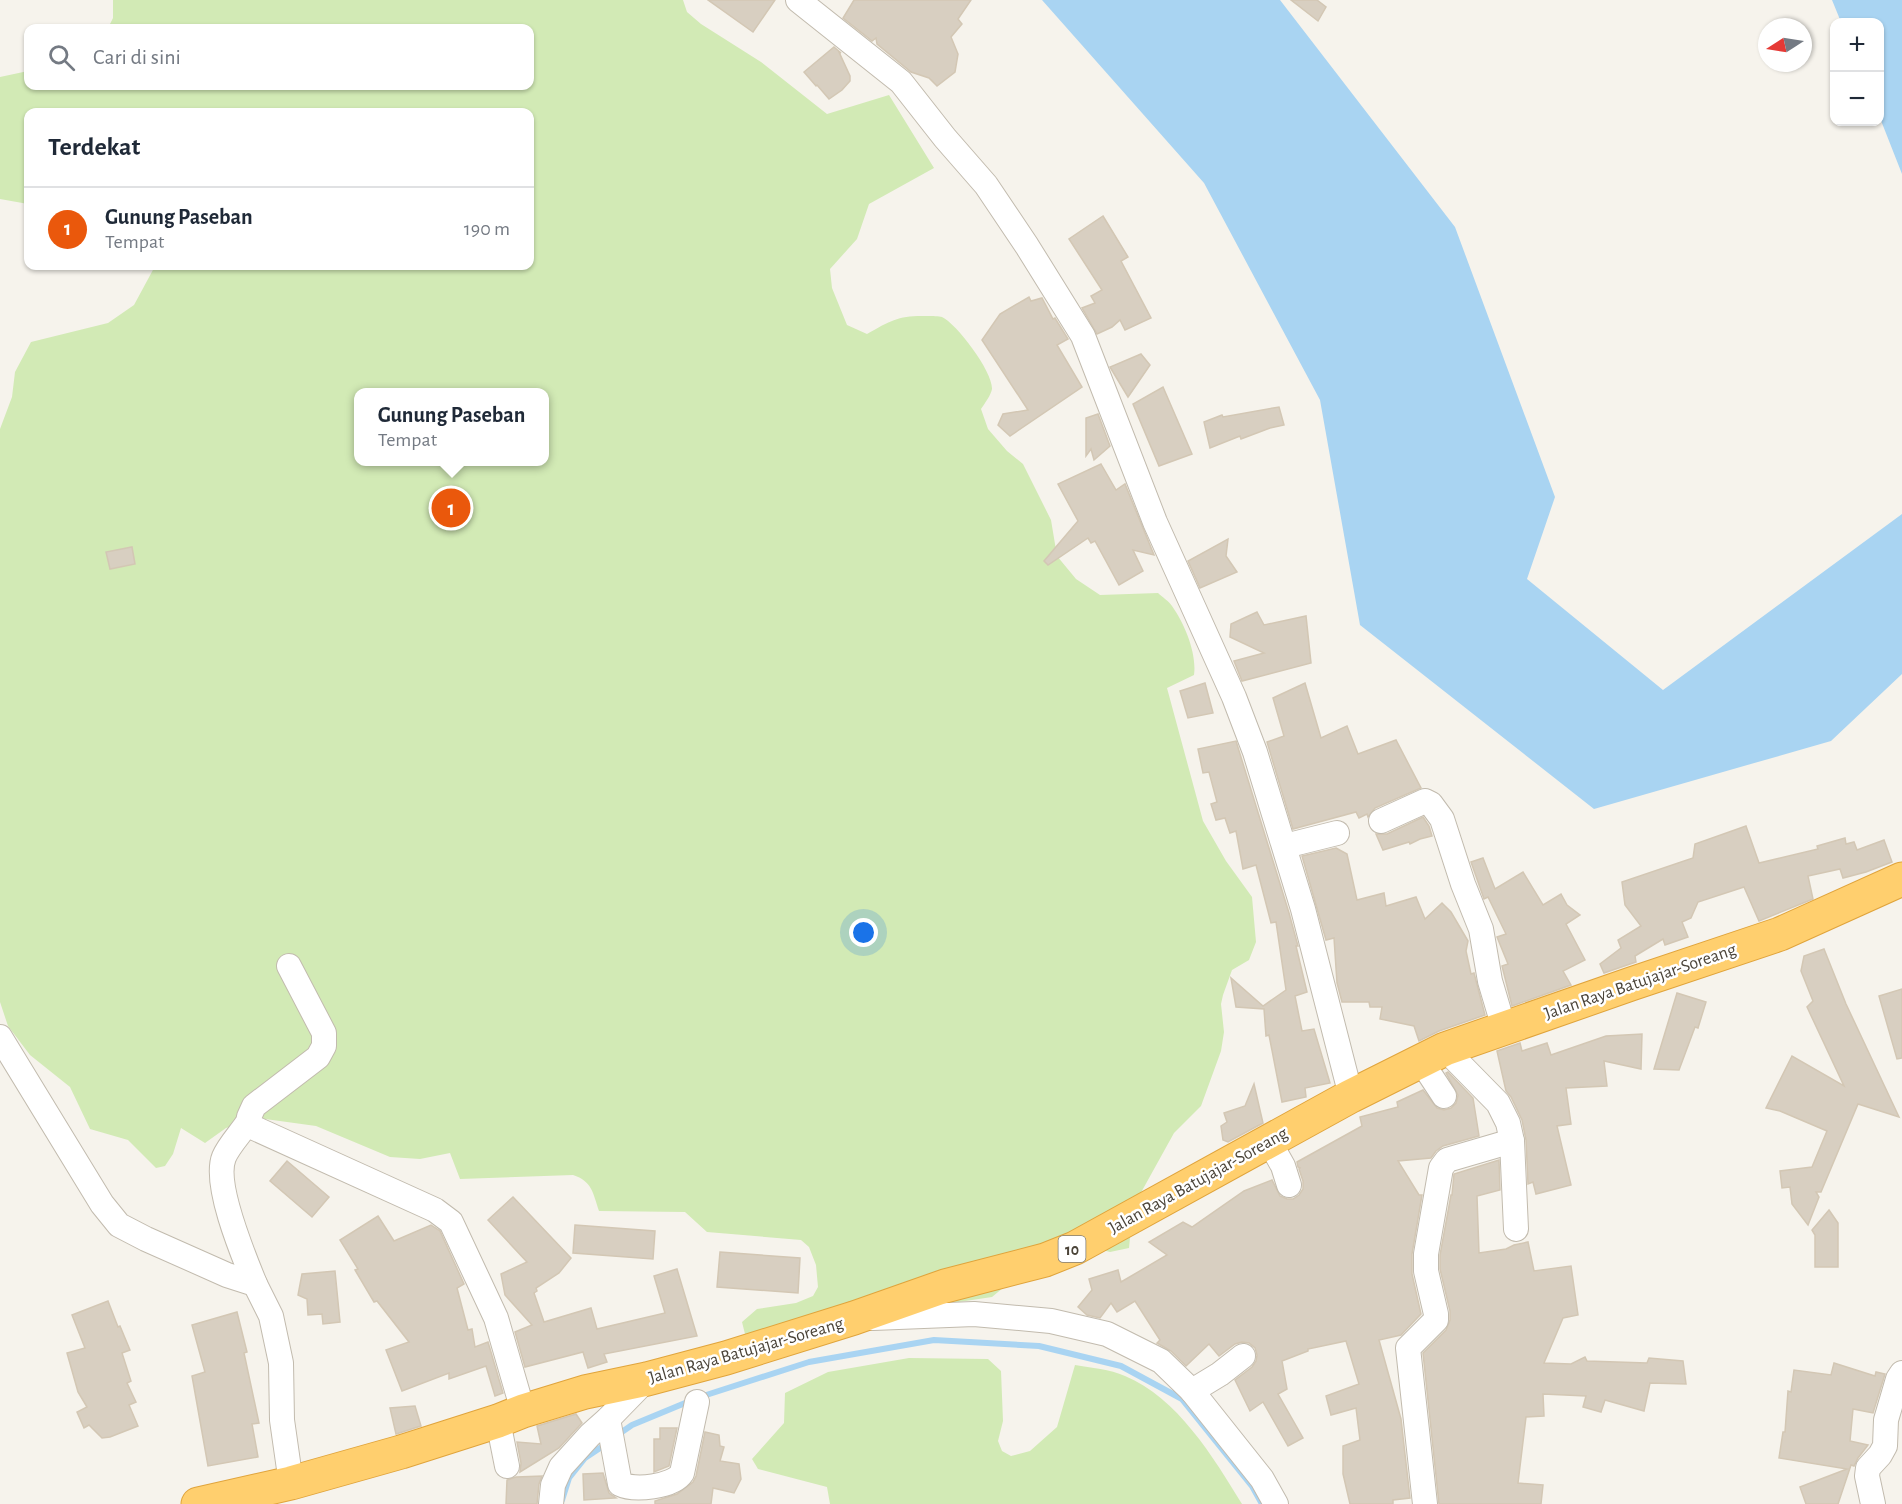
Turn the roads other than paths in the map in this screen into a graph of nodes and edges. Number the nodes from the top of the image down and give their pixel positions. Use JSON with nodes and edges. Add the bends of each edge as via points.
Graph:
{"nodes":[{"id":1,"x":798,"y":0,"type":"edge"},
{"id":2,"x":1381,"y":821,"type":"dead end"},
{"id":3,"x":1338,"y":833,"type":"dead end"},
{"id":4,"x":1285,"y":846,"type":"junction"},
{"id":5,"x":1902,"y":879,"type":"edge"},
{"id":6,"x":289,"y":966,"type":"dead end"},
{"id":7,"x":1504,"y":1028,"type":"junction"},
{"id":8,"x":0,"y":1037,"type":"edge"},
{"id":9,"x":1433,"y":1055,"type":"junction"},
{"id":10,"x":1352,"y":1096,"type":"junction"},
{"id":11,"x":1444,"y":1096,"type":"dead end"},
{"id":12,"x":248,"y":1122,"type":"junction"},
{"id":13,"x":1269,"y":1141,"type":"junction"},
{"id":14,"x":1512,"y":1141,"type":"junction"},
{"id":15,"x":1289,"y":1185,"type":"dead end"},
{"id":16,"x":1516,"y":1229,"type":"dead end"},
{"id":17,"x":255,"y":1284,"type":"junction"},
{"id":18,"x":854,"y":1318,"type":"junction"},
{"id":19,"x":1243,"y":1356,"type":"dead end"},
{"id":20,"x":1902,"y":1373,"type":"edge"},
{"id":21,"x":647,"y":1379,"type":"junction"},
{"id":22,"x":1192,"y":1391,"type":"junction"},
{"id":23,"x":697,"y":1402,"type":"dead end"},
{"id":24,"x":510,"y":1416,"type":"junction"},
{"id":25,"x":610,"y":1433,"type":"junction"},
{"id":26,"x":507,"y":1466,"type":"dead end"},
{"id":27,"x":291,"y":1483,"type":"junction"},
{"id":28,"x":206,"y":1503,"type":"edge"},
{"id":29,"x":551,"y":1504,"type":"edge"},
{"id":30,"x":1276,"y":1504,"type":"edge"},
{"id":31,"x":1425,"y":1504,"type":"edge"},
{"id":32,"x":1873,"y":1504,"type":"edge"}],
"edges":[{"from":1,"to":4,"type":"street","via":[[901,82],[986,185],[1083,336],[1155,522],[1234,697]]},
{"from":2,"to":7,"type":"street","via":[[1425,801],[1442,819],[1481,929],[1490,981]]},
{"from":3,"to":4,"type":"street"},
{"from":4,"to":10,"type":"street"},
{"from":5,"to":7,"type":"highway","name":"Jalan Raya Batujajar-Soreang","number":"10","via":[[1780,934]]},
{"from":6,"to":12,"type":"street","via":[[324,1033],[324,1046],[318,1057],[254,1106]]},
{"from":7,"to":9,"type":"highway","name":"Jalan Raya Batujajar-Soreang","number":"10"},
{"from":8,"to":17,"type":"street","via":[[102,1204],[120,1225]]},
{"from":9,"to":10,"type":"highway","name":"Jalan Raya Batujajar-Soreang","number":"10"},
{"from":9,"to":11,"type":"street"},
{"from":9,"to":14,"type":"street","via":[[1498,1103]]},
{"from":10,"to":13,"type":"highway","name":"Jalan Raya Batujajar-Soreang","number":"10"},
{"from":12,"to":17,"type":"street","via":[[224,1157],[222,1169],[232,1226]]},
{"from":12,"to":24,"type":"street","via":[[435,1210],[452,1222],[496,1318]]},
{"from":13,"to":15,"type":"street"},
{"from":13,"to":18,"type":"highway","name":"Jalan Raya Batujajar-Soreang","number":"10","via":[[1075,1248],[1045,1260],[945,1286]]},
{"from":14,"to":16,"type":"street"},
{"from":14,"to":31,"type":"street","via":[[1447,1160],[1441,1168],[1425,1254],[1436,1320],[1408,1348]]},
{"from":17,"to":27,"type":"street","via":[[271,1316],[280,1363],[282,1420]]},
{"from":18,"to":21,"type":"highway","name":"Jalan Raya Batujajar-Soreang","number":"10"},
{"from":18,"to":22,"type":"street","via":[[974,1314],[1051,1320],[1107,1334],[1161,1361]]},
{"from":19,"to":22,"type":"street"},
{"from":20,"to":32,"type":"street","via":[[1886,1420],[1885,1446],[1868,1468]]},
{"from":21,"to":24,"type":"highway","name":"Jalan Raya Batujajar-Soreang","number":"10","via":[[585,1392]]},
{"from":21,"to":25,"type":"street"},
{"from":22,"to":30,"type":"street","via":[[1262,1479]]},
{"from":23,"to":25,"type":"street","via":[[682,1473],[672,1483],[632,1488],[620,1484]]},
{"from":24,"to":26,"type":"street"},
{"from":24,"to":27,"type":"highway","name":"Jalan Raya Batujajar-Soreang","number":"10"},
{"from":25,"to":29,"type":"street","via":[[584,1441],[561,1467],[553,1485]]},
{"from":27,"to":28,"type":"highway","name":"Jalan Raya Batujajar-Soreang","number":"10"}]}
